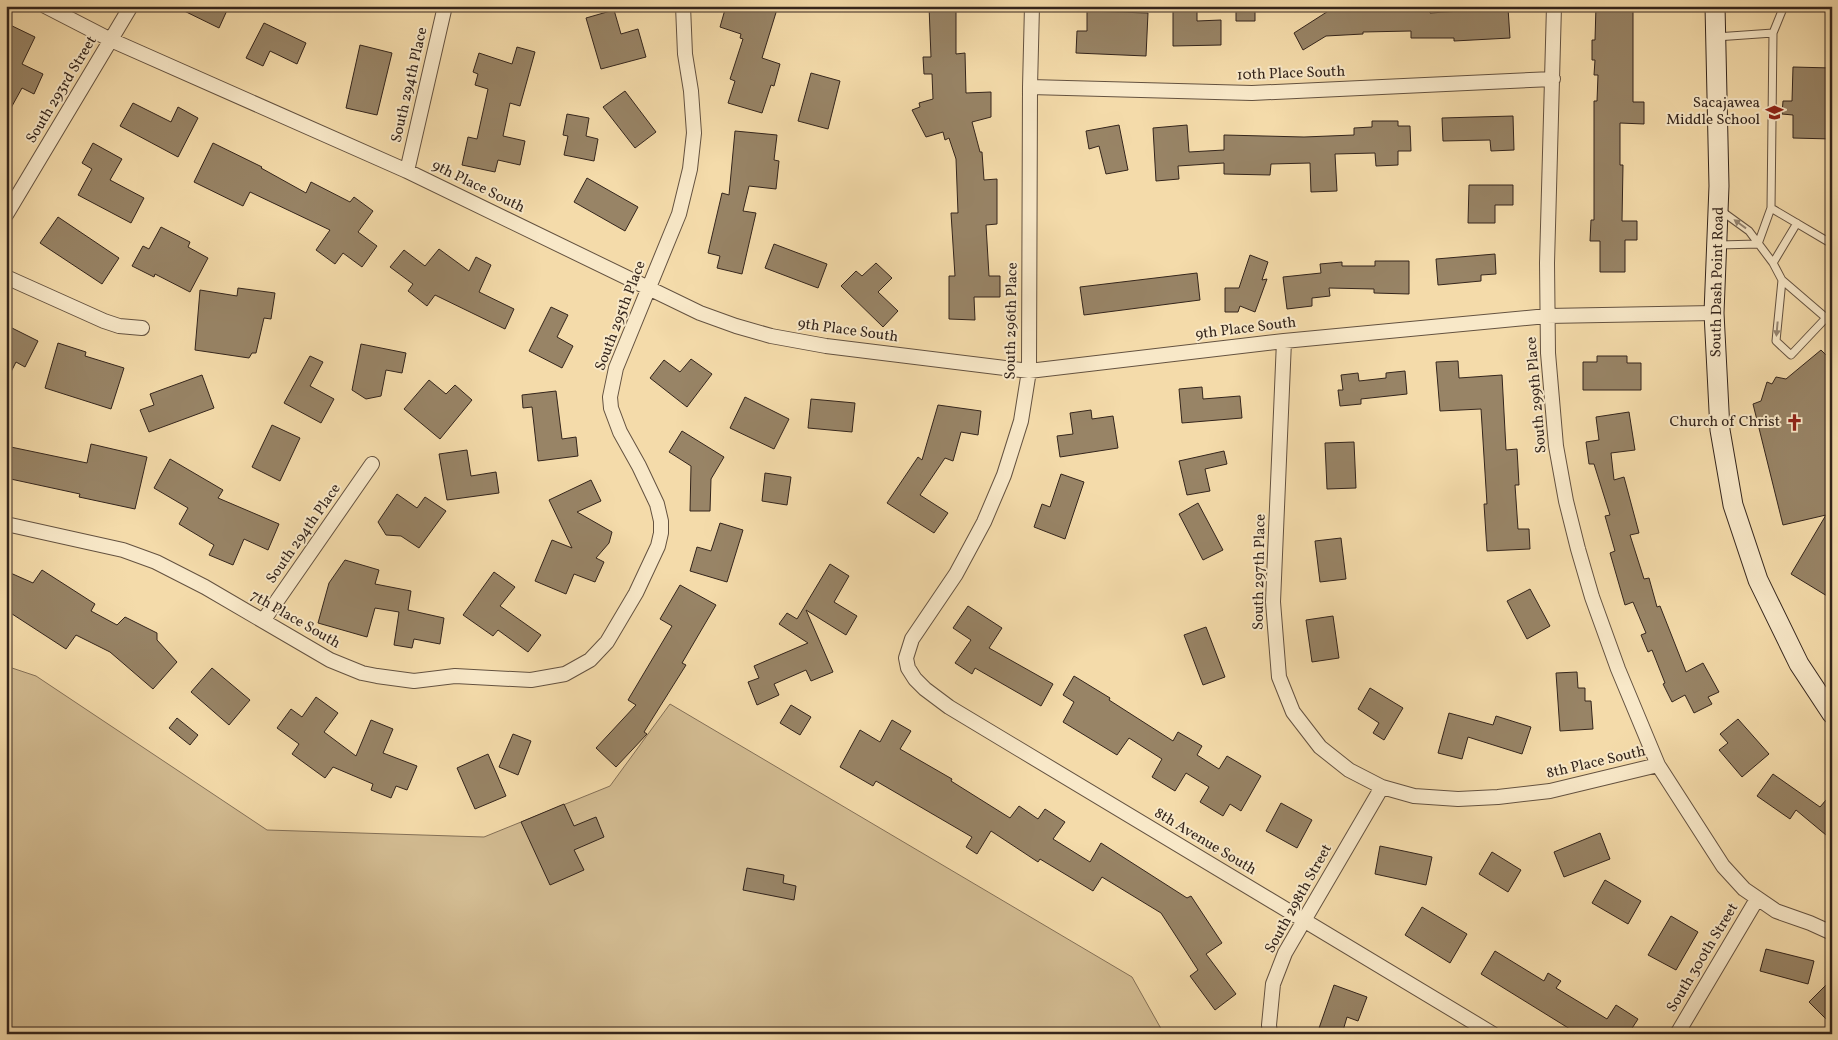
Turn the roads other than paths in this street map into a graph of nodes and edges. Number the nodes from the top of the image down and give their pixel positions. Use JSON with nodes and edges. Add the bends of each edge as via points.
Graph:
{"nodes":[{"id":1,"x":45,"y":6,"type":"edge"},
{"id":2,"x":131,"y":6,"type":"edge"},
{"id":3,"x":445,"y":6,"type":"edge"},
{"id":4,"x":683,"y":6,"type":"edge"},
{"id":5,"x":1032,"y":6,"type":"edge"},
{"id":6,"x":1554,"y":6,"type":"edge"},
{"id":7,"x":1715,"y":6,"type":"edge"},
{"id":8,"x":1784,"y":6,"type":"edge"},
{"id":9,"x":1773,"y":33,"type":"junction"},
{"id":10,"x":1715,"y":38,"type":"junction"},
{"id":11,"x":111,"y":40,"type":"junction"},
{"id":12,"x":1553,"y":78,"type":"junction"},
{"id":13,"x":1030,"y":87,"type":"junction"},
{"id":14,"x":407,"y":171,"type":"junction"},
{"id":15,"x":1718,"y":208,"type":"junction"},
{"id":16,"x":1771,"y":208,"type":"junction"},
{"id":17,"x":6,"y":216,"type":"edge"},
{"id":18,"x":1797,"y":223,"type":"junction"},
{"id":19,"x":1758,"y":244,"type":"junction"},
{"id":20,"x":1832,"y":244,"type":"edge"},
{"id":21,"x":1717,"y":245,"type":"junction"},
{"id":22,"x":1773,"y":263,"type":"junction"},
{"id":23,"x":6,"y":277,"type":"edge"},
{"id":24,"x":1782,"y":280,"type":"junction"},
{"id":25,"x":649,"y":288,"type":"junction"},
{"id":26,"x":1714,"y":313,"type":"junction"},
{"id":27,"x":1547,"y":316,"type":"junction"},
{"id":28,"x":1828,"y":321,"type":"edge"},
{"id":29,"x":142,"y":328,"type":"dead end"},
{"id":30,"x":1284,"y":341,"type":"junction"},
{"id":31,"x":1029,"y":371,"type":"junction"},
{"id":32,"x":372,"y":464,"type":"dead end"},
{"id":33,"x":6,"y":524,"type":"edge"},
{"id":34,"x":263,"y":621,"type":"junction"},
{"id":35,"x":579,"y":668,"type":"joint"},
{"id":36,"x":908,"y":668,"type":"joint"},
{"id":37,"x":1832,"y":714,"type":"edge"},
{"id":38,"x":1658,"y":765,"type":"junction"},
{"id":39,"x":1382,"y":787,"type":"junction"},
{"id":40,"x":1757,"y":899,"type":"junction"},
{"id":41,"x":1305,"y":921,"type":"junction"},
{"id":42,"x":1832,"y":934,"type":"edge"},
{"id":43,"x":1270,"y":1034,"type":"edge"},
{"id":44,"x":1493,"y":1034,"type":"edge"},
{"id":45,"x":1677,"y":1034,"type":"edge"}],
"edges":[{"from":1,"to":11,"type":"street","name":"9th Place South"},
{"from":2,"to":11,"type":"street","name":"South 293rd Street"},
{"from":3,"to":14,"type":"street","name":"South 294th Place"},
{"from":4,"to":25,"type":"street","name":"South 295th Place","via":[[694,133],[690,169],[679,214]]},
{"from":5,"to":13,"type":"street","name":"South 296th Place"},
{"from":6,"to":12,"type":"street","name":"South 299th Place"},
{"from":7,"to":10,"type":"main road","name":"South Dash Point Road"},
{"from":8,"to":9,"type":"lane"},
{"from":9,"to":10,"type":"lane"},
{"from":9,"to":16,"type":"lane"},
{"from":10,"to":15,"type":"main road","name":"South Dash Point Road"},
{"from":11,"to":14,"type":"street","name":"9th Place South"},
{"from":11,"to":17,"type":"street","name":"South 293rd Street"},
{"from":12,"to":13,"type":"street","name":"10th Place South","via":[[1252,93]]},
{"from":12,"to":27,"type":"street","name":"South 299th Place"},
{"from":13,"to":31,"type":"street","name":"South 296th Place"},
{"from":14,"to":25,"type":"street","name":"9th Place South"},
{"from":19,"to":15,"type":"lane","one_way":true,"via":[[1749,231]]},
{"from":15,"to":21,"type":"main road","name":"South Dash Point Road"},
{"from":16,"to":18,"type":"lane"},
{"from":16,"to":19,"type":"lane"},
{"from":18,"to":20,"type":"lane"},
{"from":18,"to":22,"type":"lane"},
{"from":19,"to":21,"type":"lane"},
{"from":19,"to":22,"type":"lane"},
{"from":21,"to":26,"type":"main road","name":"South Dash Point Road"},
{"from":22,"to":24,"type":"lane"},
{"from":23,"to":29,"type":"street","via":[[104,321]]},
{"from":24,"to":28,"type":"lane"},
{"from":24,"to":28,"type":"lane","one_way":true,"via":[[1776,341],[1791,355]]},
{"from":25,"to":31,"type":"street","name":"9th Place South","via":[[700,313],[772,336],[826,346]]},
{"from":25,"to":35,"type":"street","name":"South 295th Place","via":[[616,368],[610,397],[620,432],[657,504],[661,533],[636,593],[615,628],[598,653]]},
{"from":26,"to":27,"type":"street","name":"9th Place South"},
{"from":26,"to":37,"type":"main road","name":"South Dash Point Road","via":[[1720,430],[1733,505],[1758,580],[1798,664]]},
{"from":27,"to":30,"type":"street","name":"9th Place South"},
{"from":27,"to":38,"type":"street","name":"South 299th Place","via":[[1556,446],[1575,539],[1615,660]]},
{"from":30,"to":31,"type":"street","name":"9th Place South"},
{"from":30,"to":39,"type":"street","name":"South 297th Place","via":[[1273,602],[1279,677],[1293,712],[1320,746],[1348,770]]},
{"from":31,"to":36,"type":"street","name":"South 296th Place","via":[[1021,421],[1004,475],[984,522],[956,574],[912,639],[907,653]]},
{"from":32,"to":34,"type":"street","name":"South 294th Place"},
{"from":33,"to":34,"type":"street","name":"7th Place South","via":[[139,555],[189,578]]},
{"from":34,"to":35,"type":"street","name":"7th Place South","via":[[330,660],[362,673],[395,680],[455,676],[531,680]]},
{"from":36,"to":41,"type":"street","name":"8th Avenue South","via":[[920,684],[949,707]]},
{"from":38,"to":39,"type":"street","name":"8th Place South","via":[[1550,791],[1498,797],[1414,796]]},
{"from":38,"to":40,"type":"street","name":"8th Place South","via":[[1724,866],[1736,882]]},
{"from":39,"to":41,"type":"street","name":"South 298th Street"},
{"from":40,"to":42,"type":"street","name":"8th Place South","via":[[1776,911]]},
{"from":40,"to":45,"type":"street","name":"South 300th Street"},
{"from":41,"to":43,"type":"street","name":"South 298th Street","via":[[1285,953],[1273,984]]},
{"from":41,"to":44,"type":"street","name":"8th Avenue South"}]}
